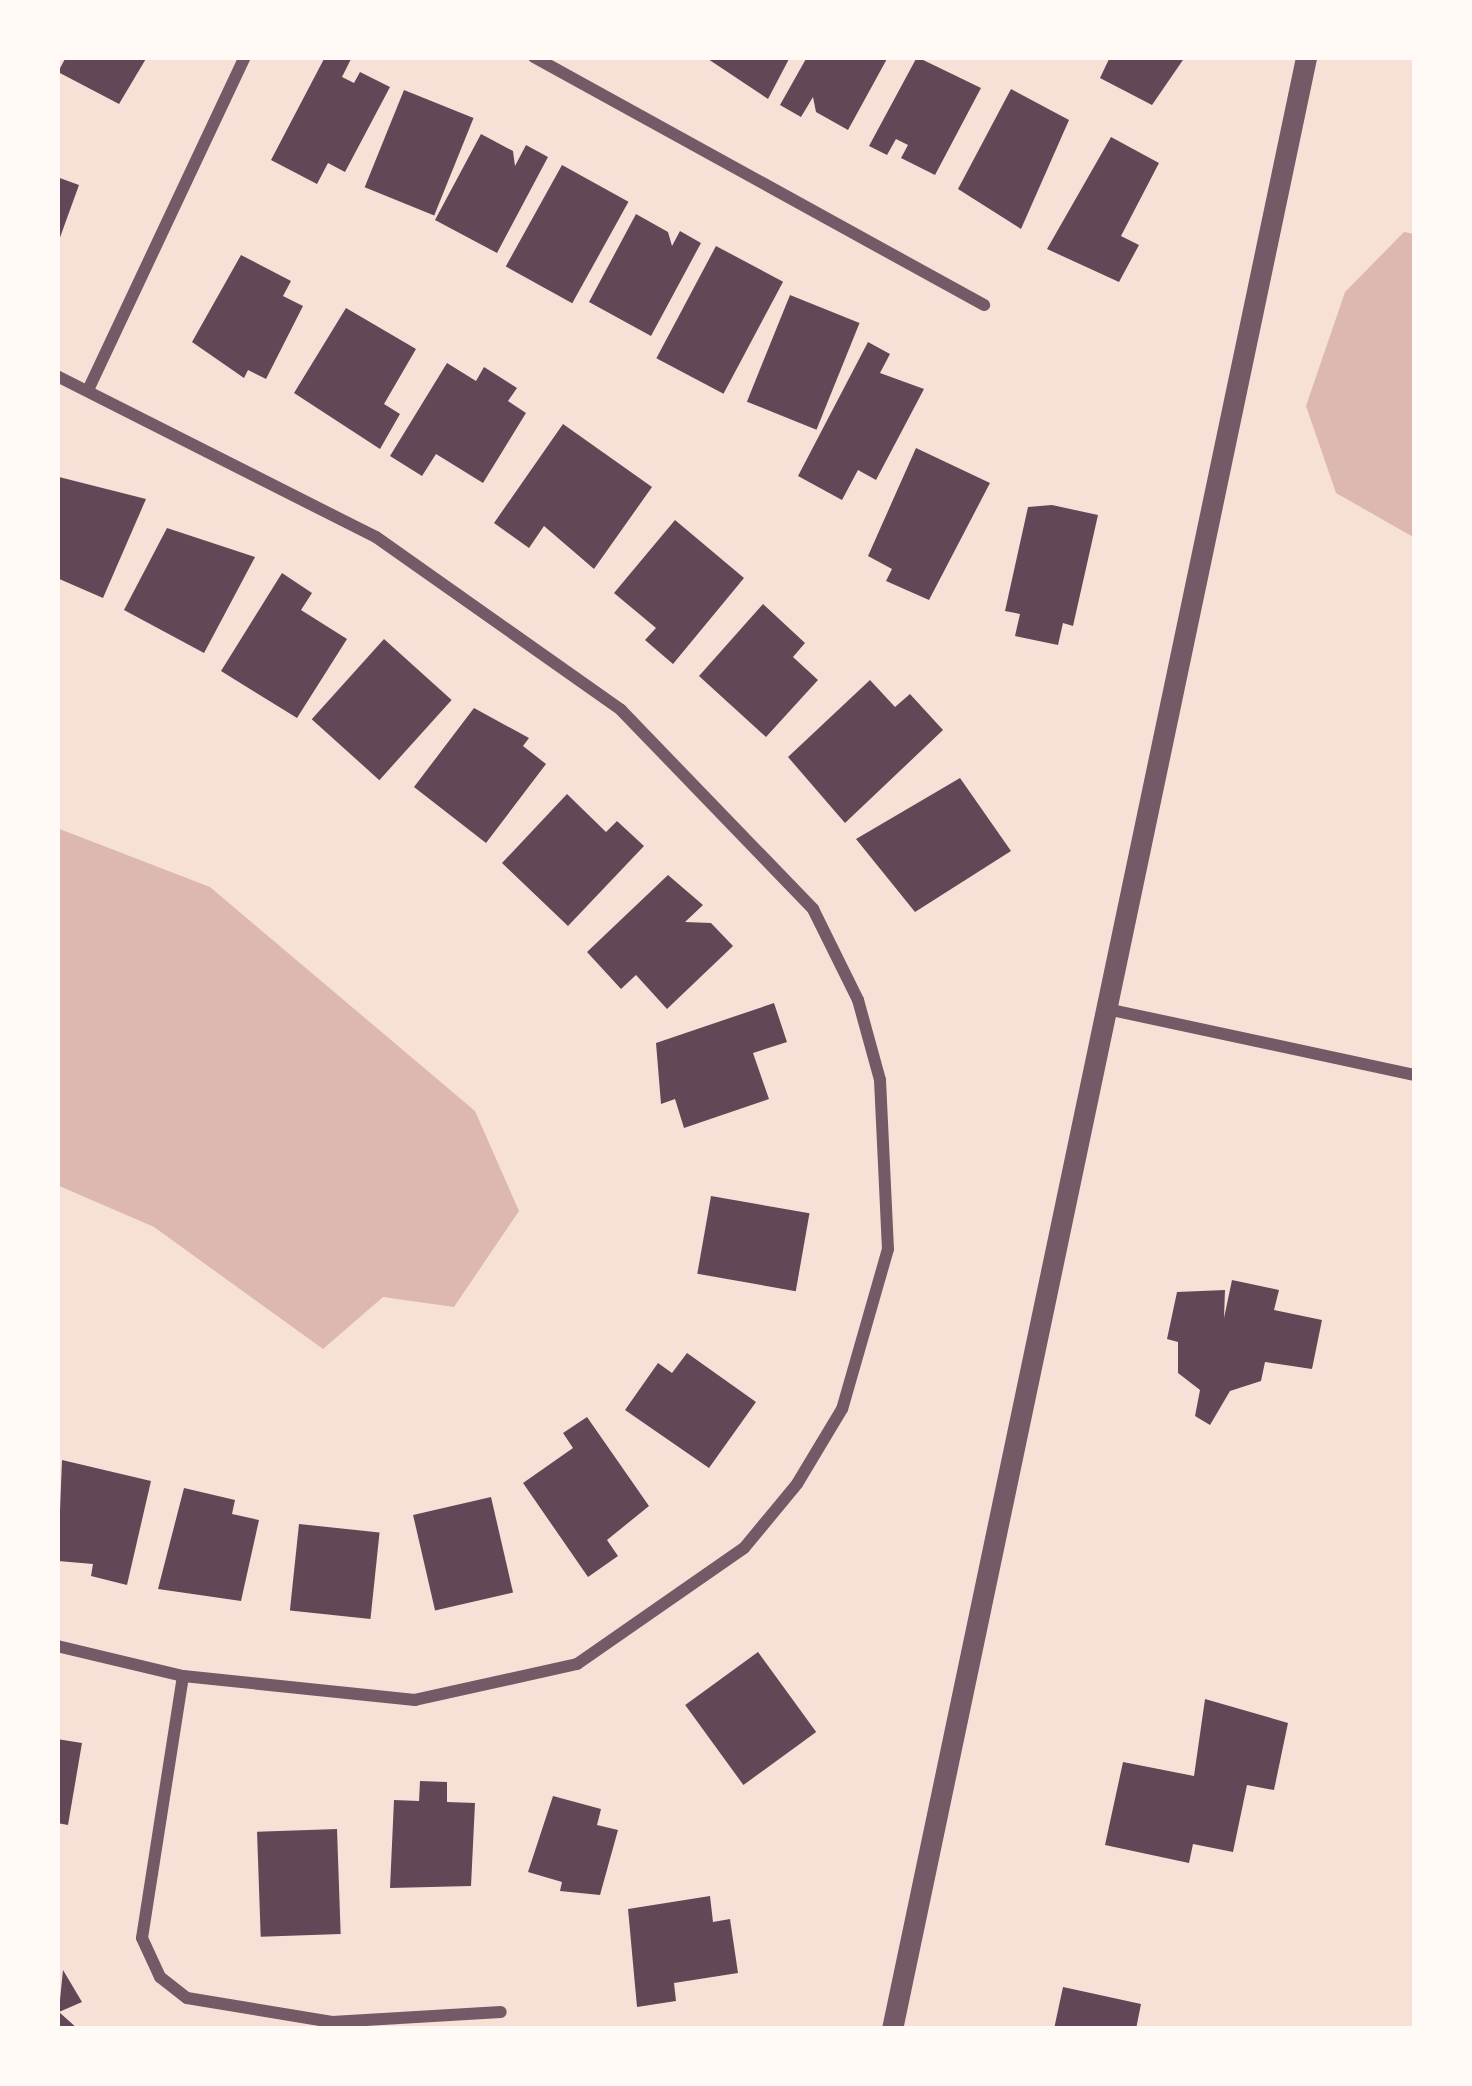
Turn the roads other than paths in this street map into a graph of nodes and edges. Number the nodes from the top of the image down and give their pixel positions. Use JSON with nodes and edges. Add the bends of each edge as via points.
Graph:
{"nodes":[{"id":1,"x":245,"y":57,"type":"edge"},
{"id":2,"x":534,"y":57,"type":"edge"},
{"id":3,"x":1306,"y":57,"type":"edge"},
{"id":4,"x":984,"y":305,"type":"dead end"},
{"id":5,"x":57,"y":376,"type":"edge"},
{"id":6,"x":89,"y":388,"type":"junction"},
{"id":7,"x":1106,"y":1009,"type":"junction"},
{"id":8,"x":1415,"y":1076,"type":"edge"},
{"id":9,"x":57,"y":1646,"type":"edge"},
{"id":10,"x":183,"y":1676,"type":"junction"},
{"id":11,"x":501,"y":2012,"type":"dead end"},
{"id":12,"x":892,"y":2029,"type":"edge"}],
"edges":[{"from":1,"to":6,"type":"street"},
{"from":2,"to":4,"type":"street"},
{"from":3,"to":7,"type":"street"},
{"from":5,"to":6,"type":"street"},
{"from":6,"to":10,"type":"street","via":[[376,537],[621,710],[813,909],[858,1000],[880,1080],[887,1249],[848,1387],[797,1484],[745,1548],[578,1664],[415,1700]]},
{"from":7,"to":8,"type":"street"},
{"from":7,"to":12,"type":"street"},
{"from":9,"to":10,"type":"street"},
{"from":10,"to":11,"type":"street","via":[[142,1938],[160,1977],[187,1998],[332,2022]]}]}
